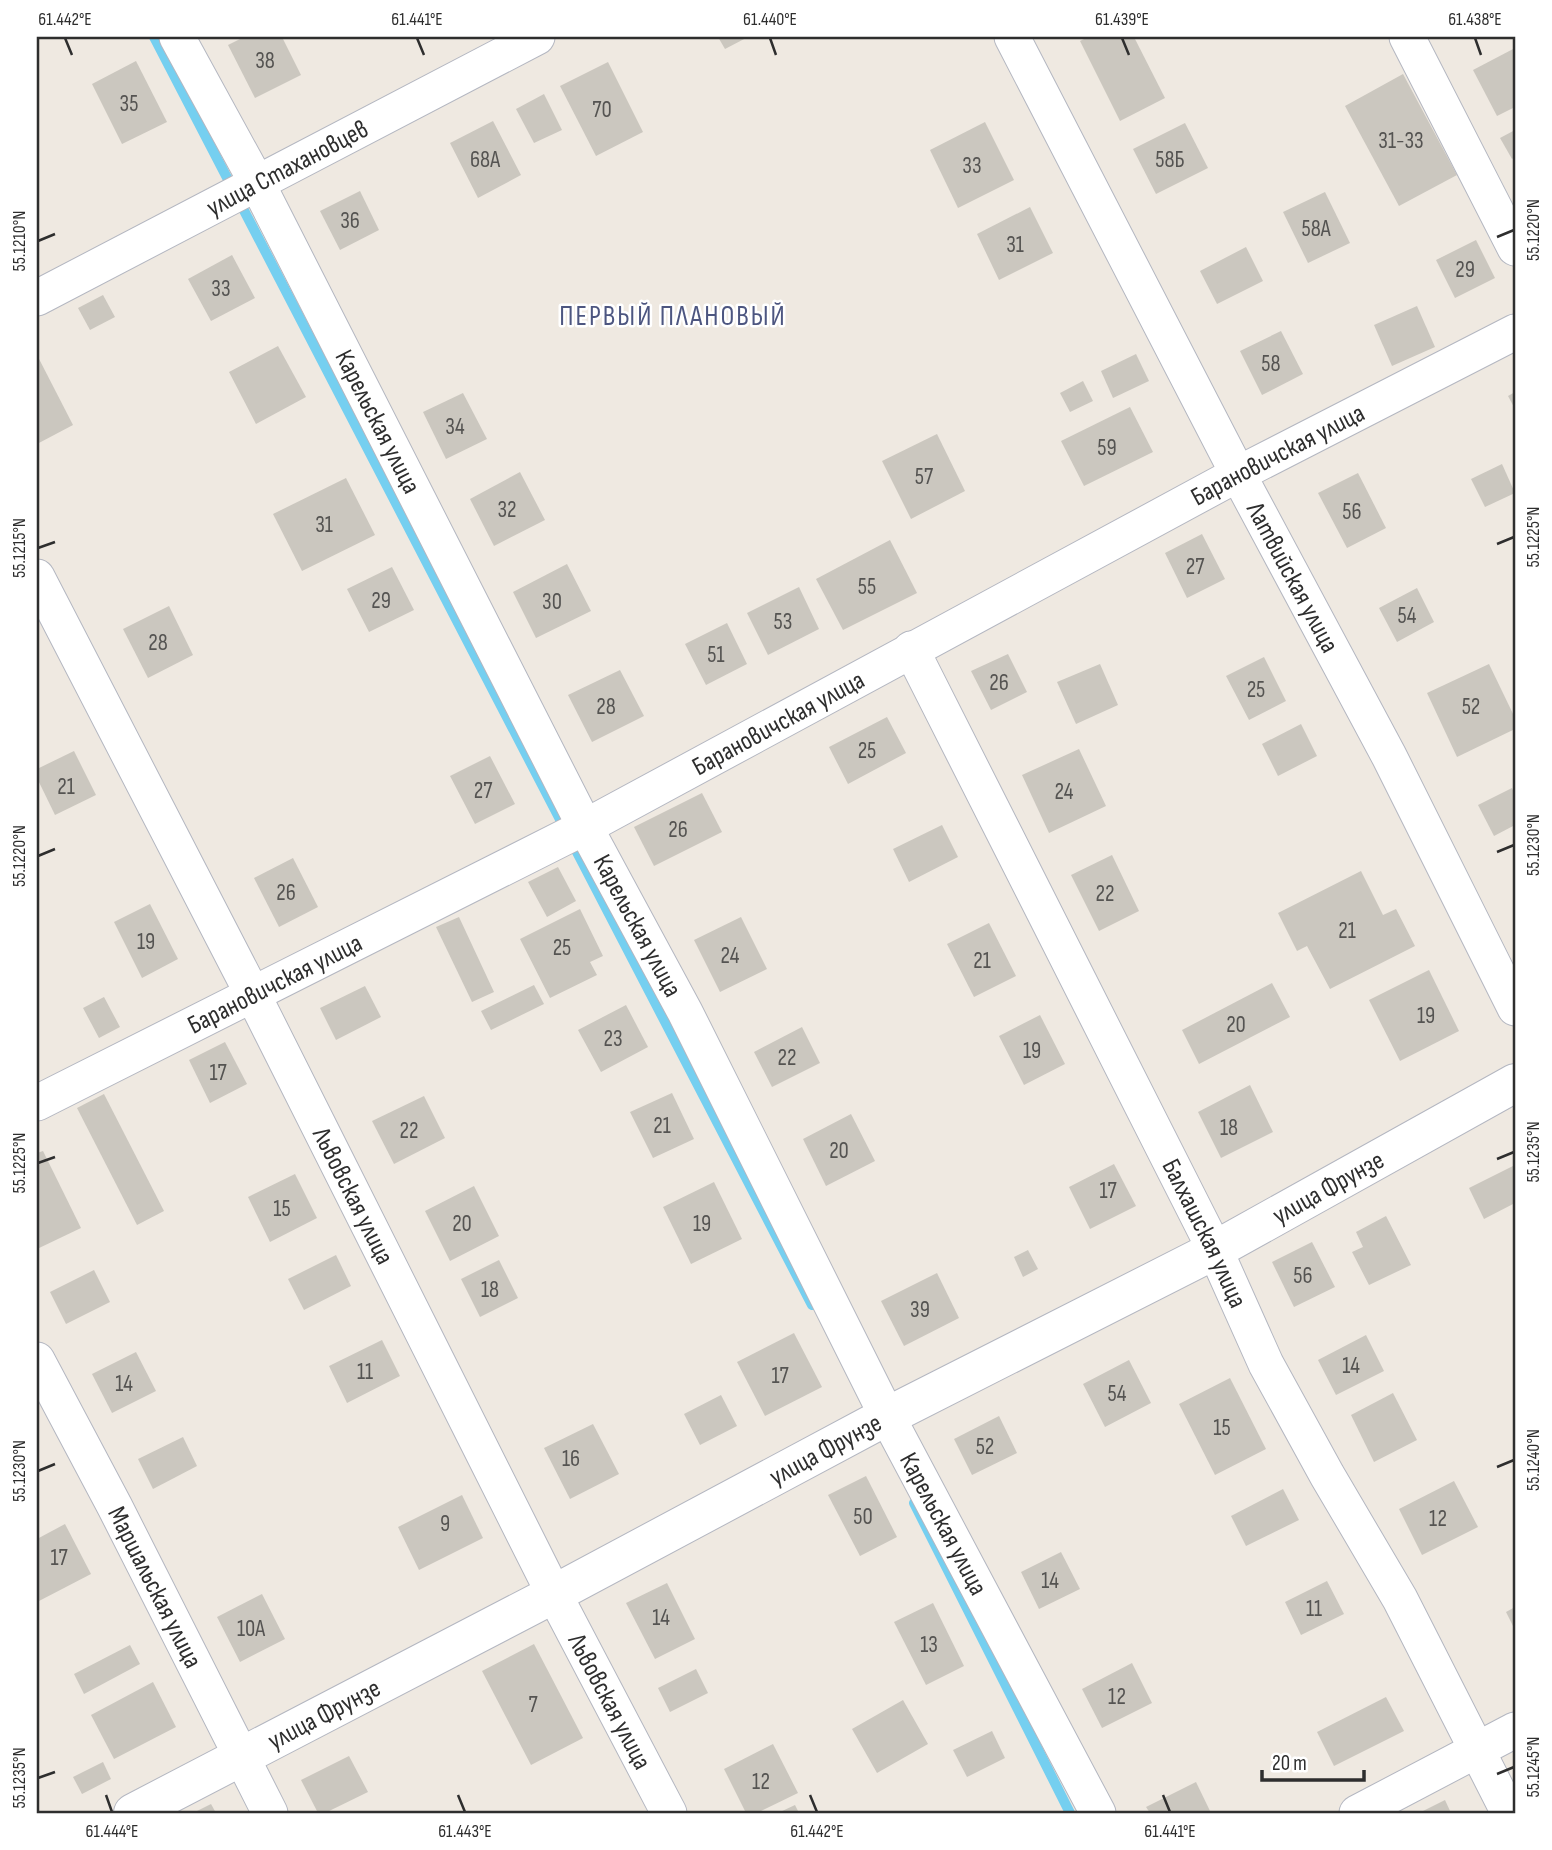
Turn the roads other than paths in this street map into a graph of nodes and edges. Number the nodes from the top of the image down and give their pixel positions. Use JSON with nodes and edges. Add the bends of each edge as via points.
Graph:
{"nodes":[{"id":1,"x":177,"y":37,"type":"edge"},
{"id":2,"x":537,"y":37,"type":"edge"},
{"id":3,"x":1012,"y":37,"type":"edge"},
{"id":4,"x":1407,"y":37,"type":"edge"},
{"id":5,"x":257,"y":183,"type":"junction"},
{"id":6,"x":1515,"y":248,"type":"edge"},
{"id":7,"x":37,"y":298,"type":"edge"},
{"id":8,"x":1515,"y":332,"type":"edge"},
{"id":9,"x":1238,"y":474,"type":"junction"},
{"id":10,"x":37,"y":577,"type":"edge"},
{"id":11,"x":911,"y":649,"type":"junction"},
{"id":12,"x":585,"y":827,"type":"junction"},
{"id":13,"x":253,"y":995,"type":"junction"},
{"id":14,"x":1515,"y":1008,"type":"edge"},
{"id":15,"x":1515,"y":1083,"type":"edge"},
{"id":16,"x":37,"y":1103,"type":"edge"},
{"id":17,"x":1215,"y":1250,"type":"junction"},
{"id":18,"x":37,"y":1360,"type":"edge"},
{"id":19,"x":887,"y":1416,"type":"junction"},
{"id":20,"x":554,"y":1594,"type":"junction"},
{"id":21,"x":1515,"y":1730,"type":"edge"},
{"id":22,"x":1477,"y":1750,"type":"junction"},
{"id":23,"x":242,"y":1757,"type":"junction"},
{"id":24,"x":132,"y":1813,"type":"edge"},
{"id":25,"x":270,"y":1813,"type":"edge"},
{"id":26,"x":669,"y":1813,"type":"edge"},
{"id":27,"x":1097,"y":1813,"type":"edge"},
{"id":28,"x":1356,"y":1813,"type":"edge"},
{"id":29,"x":1509,"y":1813,"type":"edge"}],
"edges":[{"from":1,"to":5,"type":"street","name":"Карельская улица"},
{"from":2,"to":5,"type":"street","name":"улица Стахановцев"},
{"from":3,"to":9,"type":"street","name":"Латвийская улица"},
{"from":4,"to":6,"type":"street"},
{"from":5,"to":7,"type":"street","name":"улица Стахановцев"},
{"from":5,"to":12,"type":"street","name":"Карельская улица"},
{"from":8,"to":9,"type":"street","name":"Барановичская улица"},
{"from":9,"to":11,"type":"street","name":"Барановичская улица"},
{"from":9,"to":14,"type":"street","name":"Латвийская улица","via":[[1389,755]]},
{"from":10,"to":13,"type":"street","name":"Львовская улица"},
{"from":11,"to":12,"type":"street","name":"Барановичская улица"},
{"from":11,"to":17,"type":"street","name":"Балхашская улица"},
{"from":12,"to":13,"type":"street","name":"Барановичская улица"},
{"from":12,"to":19,"type":"street","name":"Карельская улица","via":[[685,1012]]},
{"from":13,"to":16,"type":"street","name":"Барановичская улица"},
{"from":13,"to":20,"type":"street","name":"Львовская улица"},
{"from":15,"to":17,"type":"street","name":"улица Фрунзе"},
{"from":17,"to":19,"type":"street","name":"улица Фрунзе"},
{"from":17,"to":22,"type":"street","name":"Балхашская улица","via":[[1266,1364],[1401,1599]]},
{"from":18,"to":23,"type":"street","name":"Маршальская улица"},
{"from":19,"to":20,"type":"street","name":"улица Фрунзе"},
{"from":19,"to":27,"type":"street","name":"Карельская улица"},
{"from":20,"to":23,"type":"street","name":"улица Фрунзе"},
{"from":20,"to":26,"type":"street","name":"Львовская улица"},
{"from":21,"to":22,"type":"street"},
{"from":22,"to":28,"type":"street"},
{"from":22,"to":29,"type":"street","name":"Балхашская улица"},
{"from":23,"to":24,"type":"street","name":"улица Фрунзе"},
{"from":23,"to":25,"type":"street","name":"Маршальская улица"}]}
